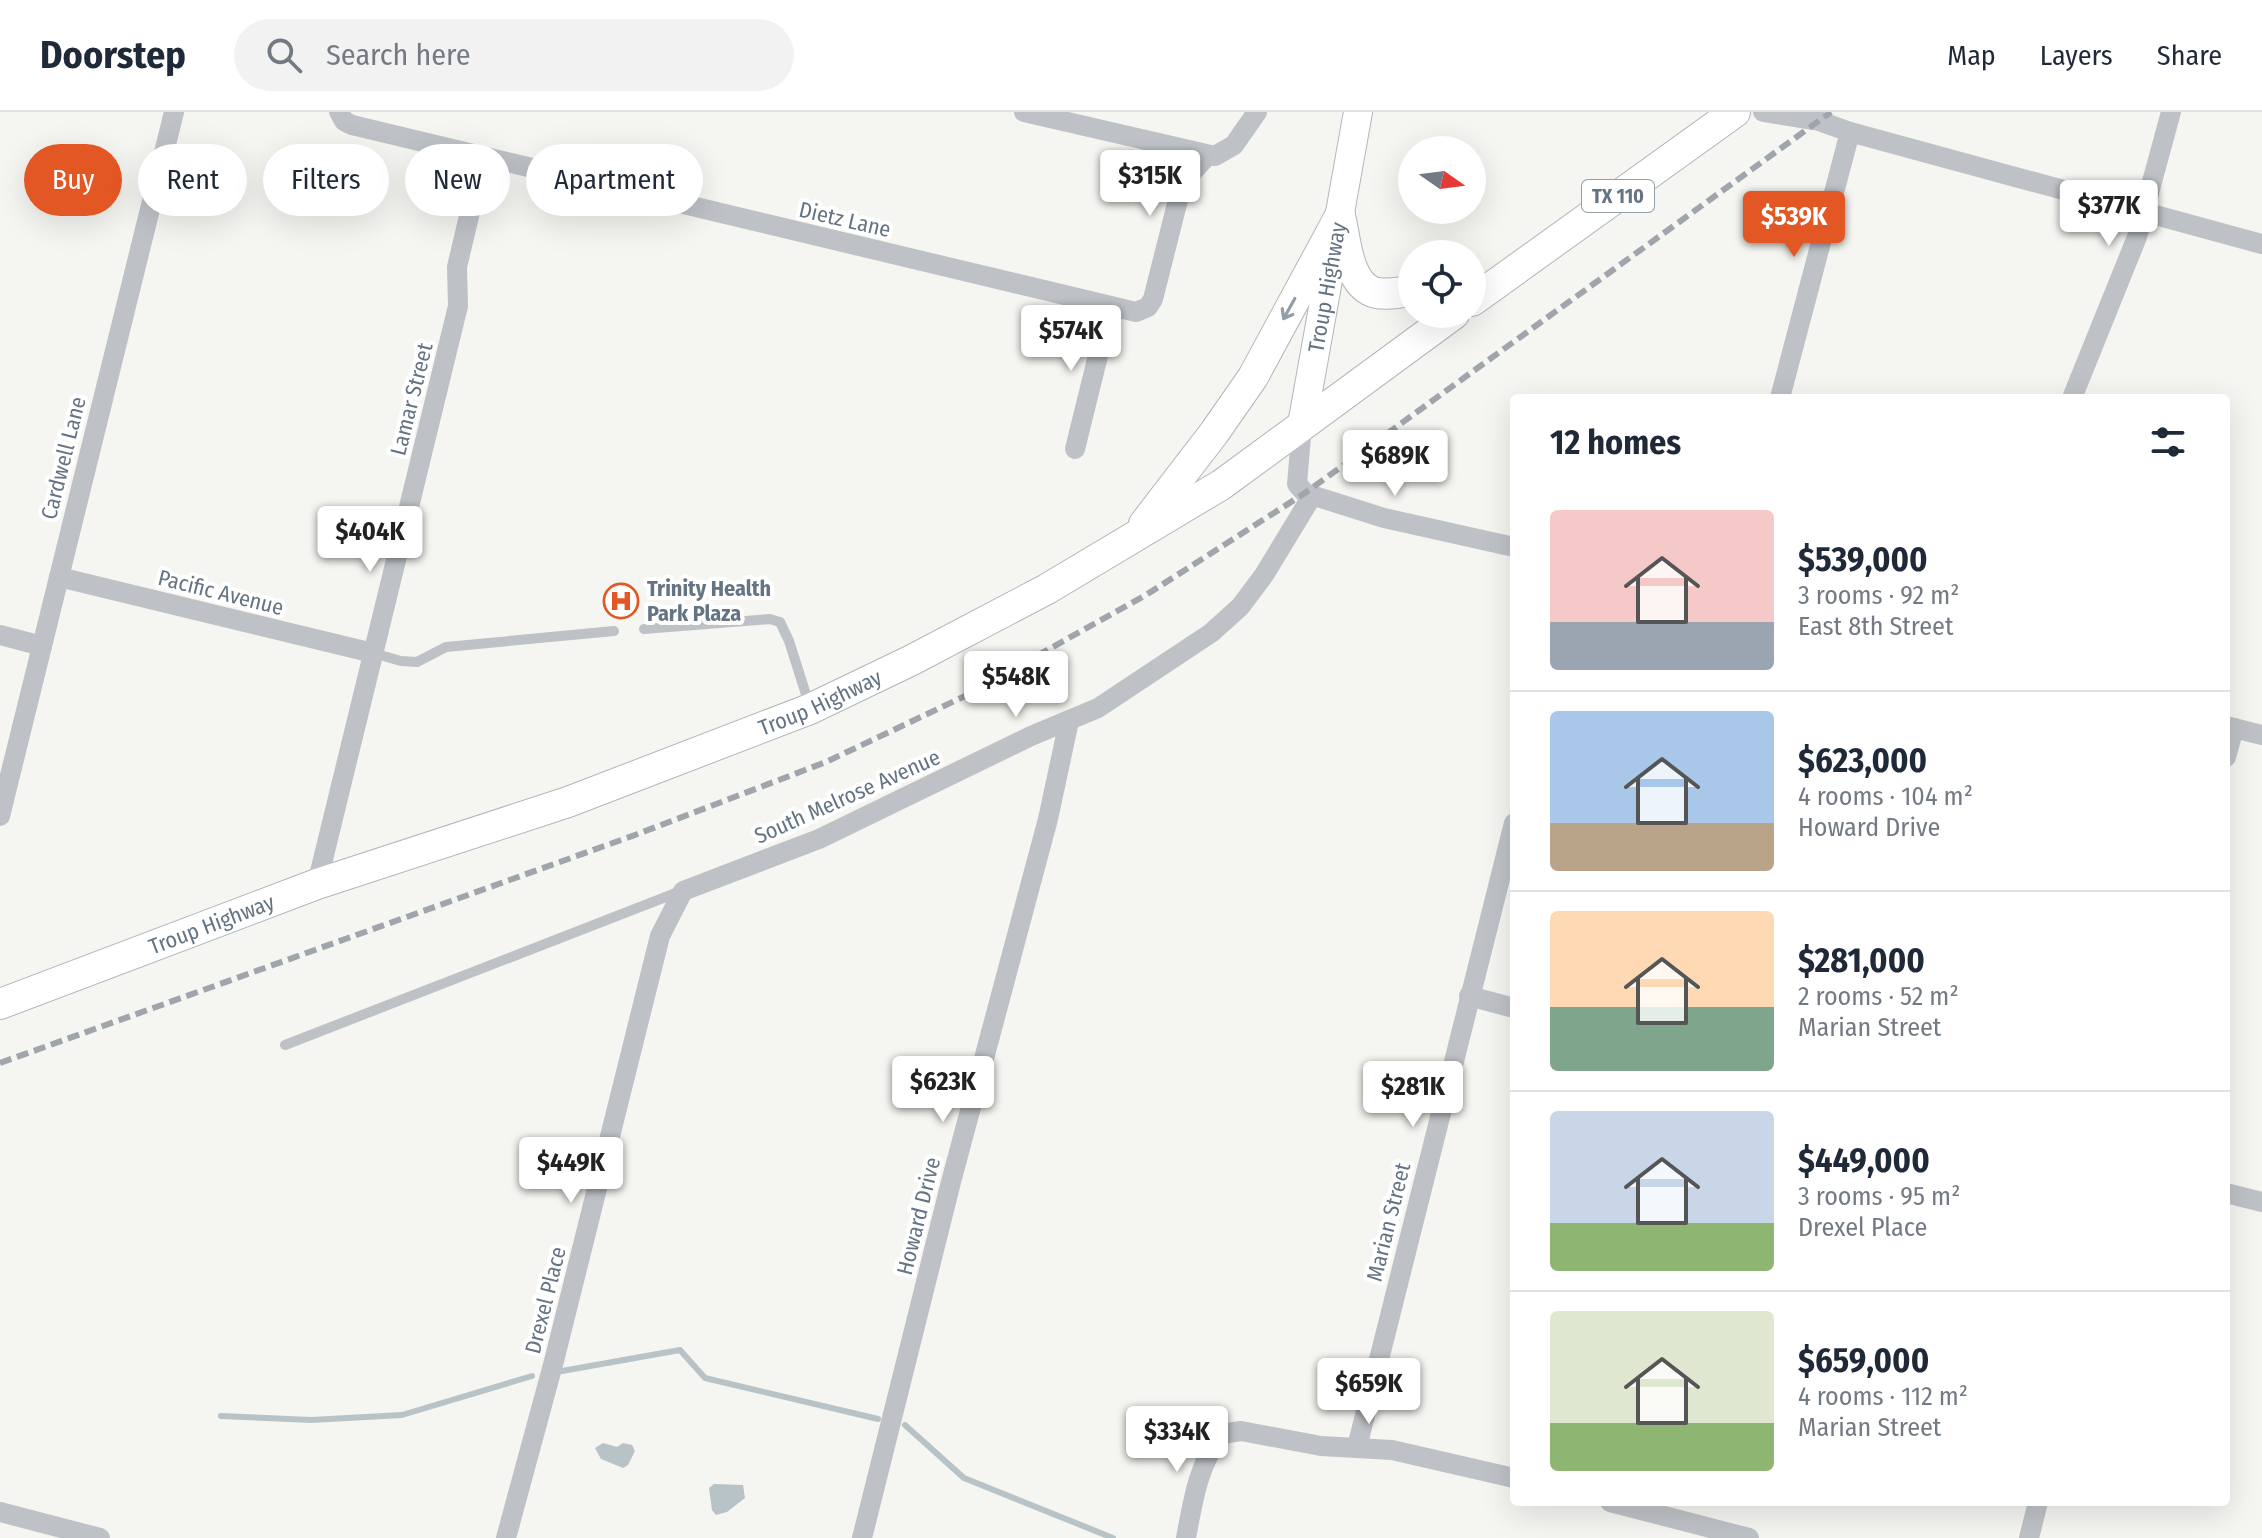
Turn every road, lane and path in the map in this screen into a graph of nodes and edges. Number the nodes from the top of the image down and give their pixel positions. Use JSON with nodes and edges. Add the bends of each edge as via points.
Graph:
{"nodes":[{"id":1,"x":174,"y":112,"type":"edge"},
{"id":2,"x":1024,"y":112,"type":"edge"},
{"id":3,"x":1257,"y":112,"type":"edge"},
{"id":4,"x":1358,"y":112,"type":"edge"},
{"id":5,"x":1735,"y":112,"type":"edge"},
{"id":6,"x":1763,"y":112,"type":"edge"},
{"id":7,"x":2171,"y":112,"type":"edge"},
{"id":8,"x":340,"y":113,"type":"edge"},
{"id":9,"x":1850,"y":132,"type":"junction"},
{"id":10,"x":430,"y":144,"type":"edge"},
{"id":11,"x":1208,"y":155,"type":"junction"},
{"id":12,"x":510,"y":163,"type":"edge"},
{"id":13,"x":2144,"y":211,"type":"junction"},
{"id":14,"x":469,"y":216,"type":"edge"},
{"id":15,"x":1340,"y":216,"type":"junction"},
{"id":16,"x":2262,"y":244,"type":"edge"},
{"id":17,"x":1502,"y":279,"type":"junction"},
{"id":18,"x":1486,"y":281,"type":"edge"},
{"id":19,"x":1486,"y":291,"type":"edge"},
{"id":20,"x":1398,"y":292,"type":"edge"},
{"id":21,"x":1110,"y":307,"type":"junction"},
{"id":22,"x":1435,"y":328,"type":"edge"},
{"id":23,"x":1781,"y":394,"type":"edge"},
{"id":24,"x":2074,"y":394,"type":"edge"},
{"id":25,"x":1302,"y":425,"type":"junction"},
{"id":26,"x":1075,"y":449,"type":"dead end"},
{"id":27,"x":1312,"y":496,"type":"junction"},
{"id":28,"x":1133,"y":538,"type":"junction"},
{"id":29,"x":1510,"y":546,"type":"edge"},
{"id":30,"x":59,"y":577,"type":"junction"},
{"id":31,"x":644,"y":629,"type":"dead end"},
{"id":32,"x":614,"y":631,"type":"dead end"},
{"id":33,"x":0,"y":635,"type":"edge"},
{"id":34,"x":42,"y":646,"type":"junction"},
{"id":35,"x":373,"y":653,"type":"junction"},
{"id":36,"x":810,"y":709,"type":"junction"},
{"id":37,"x":1069,"y":721,"type":"junction"},
{"id":38,"x":2230,"y":727,"type":"edge"},
{"id":39,"x":2262,"y":735,"type":"edge"},
{"id":40,"x":0,"y":816,"type":"edge"},
{"id":41,"x":1510,"y":838,"type":"edge"},
{"id":42,"x":317,"y":884,"type":"junction"},
{"id":43,"x":683,"y":891,"type":"junction"},
{"id":44,"x":1469,"y":996,"type":"junction"},
{"id":45,"x":0,"y":1004,"type":"edge"},
{"id":46,"x":1510,"y":1007,"type":"edge"},
{"id":47,"x":285,"y":1045,"type":"dead end"},
{"id":48,"x":2230,"y":1194,"type":"edge"},
{"id":49,"x":2262,"y":1202,"type":"edge"},
{"id":50,"x":1357,"y":1447,"type":"junction"},
{"id":51,"x":1510,"y":1477,"type":"edge"},
{"id":52,"x":1641,"y":1506,"type":"edge"},
{"id":53,"x":2037,"y":1506,"type":"edge"},
{"id":54,"x":0,"y":1512,"type":"edge"},
{"id":55,"x":1688,"y":1512,"type":"edge"},
{"id":56,"x":100,"y":1538,"type":"edge"},
{"id":57,"x":506,"y":1538,"type":"edge"},
{"id":58,"x":862,"y":1538,"type":"edge"},
{"id":59,"x":1186,"y":1538,"type":"edge"},
{"id":60,"x":1749,"y":1538,"type":"edge"},
{"id":61,"x":2029,"y":1538,"type":"edge"}],
"edges":[{"from":1,"to":30,"type":"street","name":"Cardwell Lane"},
{"from":2,"to":11,"type":"street"},
{"from":3,"to":11,"type":"street","via":[[1234,145]]},
{"from":4,"to":15,"type":"main road","name":"Troup Highway"},
{"from":5,"to":17,"type":"main road","number":"TX 110"},
{"from":6,"to":9,"type":"street"},
{"from":7,"to":13,"type":"street"},
{"from":8,"to":10,"type":"street","name":"Dietz Lane","via":[[352,125]]},
{"from":9,"to":13,"type":"street"},
{"from":9,"to":23,"type":"street"},
{"from":11,"to":21,"type":"street","name":"Dietz Lane","via":[[1180,192],[1148,307],[1136,312]]},
{"from":12,"to":21,"type":"street","name":"Dietz Lane"},
{"from":13,"to":16,"type":"street"},
{"from":13,"to":24,"type":"street"},
{"from":14,"to":35,"type":"street","name":"Lamar Street","via":[[457,267],[458,306]]},
{"from":15,"to":20,"type":"main road","via":[[1352,269],[1364,286],[1374,292]]},
{"from":15,"to":25,"type":"main road","name":"Troup Highway"},
{"from":15,"to":28,"type":"main road","one_way":true,"via":[[1253,377]]},
{"from":17,"to":18,"type":"main road"},
{"from":17,"to":19,"type":"main road","number":"TX 110"},
{"from":21,"to":26,"type":"street"},
{"from":22,"to":25,"type":"main road"},
{"from":25,"to":27,"type":"street","via":[[1297,484]]},
{"from":25,"to":28,"type":"main road","name":"Troup Highway","via":[[1221,485]]},
{"from":27,"to":29,"type":"street"},
{"from":27,"to":37,"type":"street","name":"South Melrose Avenue","via":[[1240,607],[1211,633],[1098,708]]},
{"from":28,"to":36,"type":"main road","name":"Troup Highway","via":[[1033,596]]},
{"from":30,"to":34,"type":"street","name":"Cardwell Lane"},
{"from":30,"to":35,"type":"street","name":"Pacific Avenue"},
{"from":31,"to":36,"type":"lane","via":[[780,622]]},
{"from":32,"to":35,"type":"lane","via":[[446,647],[417,662]]},
{"from":33,"to":34,"type":"street"},
{"from":34,"to":40,"type":"street","name":"Cardwell Lane"},
{"from":35,"to":42,"type":"street","name":"Lamar Street"},
{"from":36,"to":42,"type":"main road","name":"Troup Highway","via":[[568,802]]},
{"from":37,"to":43,"type":"street","name":"South Melrose Avenue","via":[[819,839]]},
{"from":37,"to":58,"type":"street","name":"Howard Drive"},
{"from":38,"to":39,"type":"street"},
{"from":41,"to":44,"type":"street","name":"Marian Street"},
{"from":42,"to":45,"type":"main road","name":"Troup Highway"},
{"from":43,"to":47,"type":"lane"},
{"from":43,"to":57,"type":"street","name":"Drexel Place","via":[[660,936]]},
{"from":44,"to":46,"type":"street"},
{"from":44,"to":50,"type":"street","name":"Marian Street"},
{"from":48,"to":49,"type":"street"},
{"from":50,"to":51,"type":"street"},
{"from":50,"to":59,"type":"street","via":[[1241,1431],[1222,1434],[1208,1451]]},
{"from":52,"to":55,"type":"street"},
{"from":53,"to":61,"type":"street"},
{"from":54,"to":56,"type":"street"},
{"from":55,"to":60,"type":"street"}]}
